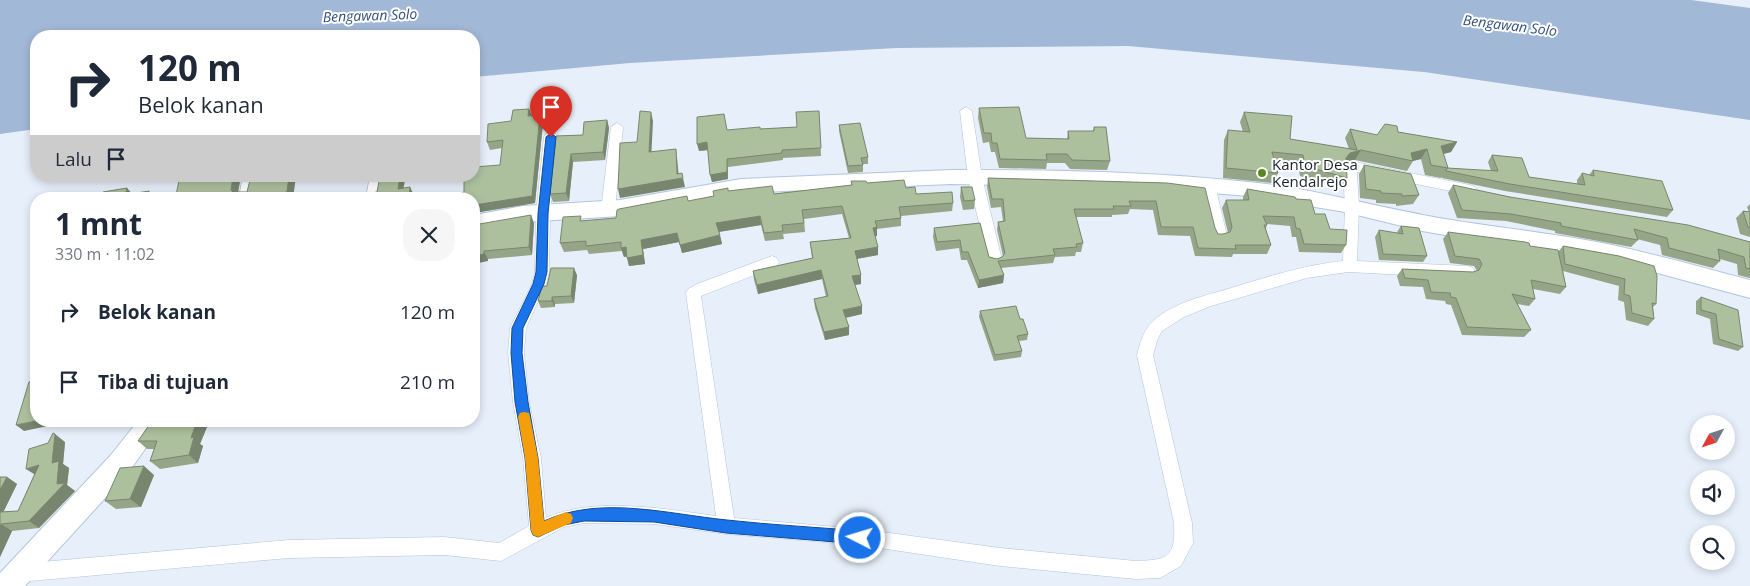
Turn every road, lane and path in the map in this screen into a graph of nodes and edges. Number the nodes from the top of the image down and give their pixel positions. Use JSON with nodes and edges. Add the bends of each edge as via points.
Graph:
{"nodes":[{"id":1,"x":966,"y":111,"type":"dead end"},
{"id":2,"x":617,"y":127,"type":"dead end"},
{"id":3,"x":551,"y":137,"type":"dead end"},
{"id":4,"x":975,"y":177,"type":"junction"},
{"id":5,"x":1208,"y":185,"type":"junction"},
{"id":6,"x":1487,"y":194,"type":"edge"},
{"id":7,"x":1352,"y":207,"type":"junction"},
{"id":8,"x":608,"y":210,"type":"junction"},
{"id":9,"x":543,"y":214,"type":"junction"},
{"id":10,"x":480,"y":222,"type":"edge"},
{"id":11,"x":1220,"y":236,"type":"edge"},
{"id":12,"x":995,"y":260,"type":"edge"},
{"id":13,"x":772,"y":262,"type":"dead end"},
{"id":14,"x":1348,"y":266,"type":"junction"},
{"id":15,"x":1468,"y":272,"type":"edge"},
{"id":16,"x":1750,"y":289,"type":"edge"},
{"id":17,"x":148,"y":427,"type":"edge"},
{"id":18,"x":726,"y":526,"type":"junction"},
{"id":19,"x":538,"y":530,"type":"junction"},
{"id":20,"x":12,"y":580,"type":"edge"}],
"edges":[{"from":1,"to":4,"type":"street"},
{"from":2,"to":8,"type":"street"},
{"from":3,"to":9,"type":"street"},
{"from":4,"to":5,"type":"street"},
{"from":4,"to":8,"type":"street","via":[[740,186]]},
{"from":4,"to":12,"type":"street"},
{"from":5,"to":7,"type":"street"},
{"from":5,"to":11,"type":"street"},
{"from":6,"to":7,"type":"street","via":[[1355,167],[1350,168]]},
{"from":7,"to":14,"type":"street"},
{"from":7,"to":16,"type":"street","via":[[1422,223],[1613,253]]},
{"from":8,"to":9,"type":"street"},
{"from":9,"to":10,"type":"street"},
{"from":9,"to":19,"type":"street","via":[[542,272],[518,328],[516,353],[532,458]]},
{"from":13,"to":18,"type":"street","via":[[702,288],[694,294]]},
{"from":14,"to":15,"type":"street"},
{"from":14,"to":18,"type":"street","via":[[1295,275],[1199,304],[1159,325],[1150,337],[1145,354],[1183,523],[1184,543],[1176,560],[1160,569],[1136,570],[1000,557],[860,538]]},
{"from":17,"to":20,"type":"street","via":[[120,465]]},
{"from":18,"to":19,"type":"street","via":[[654,516],[584,515],[562,519]]},
{"from":19,"to":20,"type":"street","via":[[502,552],[444,546],[289,549]]}]}
